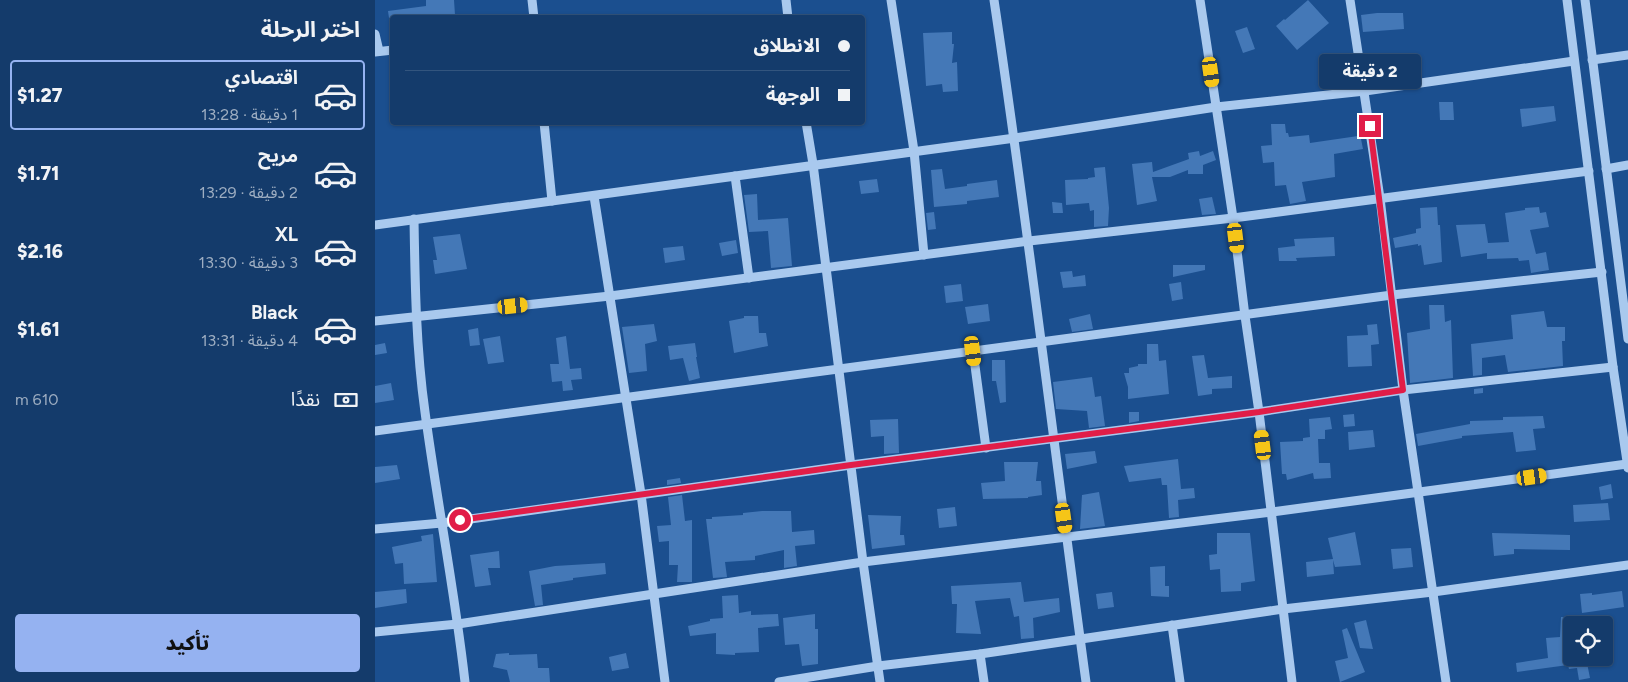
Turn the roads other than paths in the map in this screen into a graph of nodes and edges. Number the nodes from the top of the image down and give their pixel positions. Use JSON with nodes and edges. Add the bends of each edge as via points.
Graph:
{"nodes":[{"id":1,"x":532,"y":0,"type":"edge"},
{"id":2,"x":786,"y":0,"type":"edge"},
{"id":3,"x":891,"y":0,"type":"edge"},
{"id":4,"x":994,"y":0,"type":"edge"},
{"id":5,"x":1200,"y":0,"type":"edge"},
{"id":6,"x":1351,"y":0,"type":"edge"},
{"id":7,"x":1567,"y":0,"type":"edge"},
{"id":8,"x":1585,"y":0,"type":"edge"},
{"id":9,"x":534,"y":15,"type":"edge"},
{"id":10,"x":788,"y":15,"type":"edge"},
{"id":11,"x":375,"y":34,"type":"edge"},
{"id":12,"x":390,"y":50,"type":"edge"},
{"id":13,"x":377,"y":51,"type":"edge"},
{"id":14,"x":1628,"y":54,"type":"edge"},
{"id":15,"x":1592,"y":60,"type":"junction"},
{"id":16,"x":1574,"y":62,"type":"junction"},
{"id":17,"x":1365,"y":91,"type":"junction"},
{"id":18,"x":1216,"y":107,"type":"junction"},
{"id":19,"x":544,"y":125,"type":"edge"},
{"id":20,"x":806,"y":125,"type":"edge"},
{"id":21,"x":1015,"y":138,"type":"junction"},
{"id":22,"x":914,"y":151,"type":"junction"},
{"id":23,"x":813,"y":164,"type":"junction"},
{"id":24,"x":1628,"y":165,"type":"edge"},
{"id":25,"x":1607,"y":169,"type":"junction"},
{"id":26,"x":1589,"y":171,"type":"junction"},
{"id":27,"x":735,"y":176,"type":"junction"},
{"id":28,"x":595,"y":196,"type":"junction"},
{"id":29,"x":1380,"y":198,"type":"junction"},
{"id":30,"x":552,"y":201,"type":"junction"},
{"id":31,"x":1233,"y":218,"type":"junction"},
{"id":32,"x":414,"y":219,"type":"junction"},
{"id":33,"x":375,"y":225,"type":"edge"},
{"id":34,"x":1029,"y":241,"type":"junction"},
{"id":35,"x":924,"y":255,"type":"junction"},
{"id":36,"x":825,"y":268,"type":"junction"},
{"id":37,"x":1624,"y":269,"type":"edge"},
{"id":38,"x":1602,"y":272,"type":"junction"},
{"id":39,"x":749,"y":278,"type":"junction"},
{"id":40,"x":1392,"y":295,"type":"junction"},
{"id":41,"x":610,"y":296,"type":"junction"},
{"id":42,"x":415,"y":316,"type":"junction"},
{"id":43,"x":1245,"y":316,"type":"junction"},
{"id":44,"x":375,"y":320,"type":"edge"},
{"id":45,"x":1628,"y":339,"type":"edge"},
{"id":46,"x":1041,"y":342,"type":"junction"},
{"id":47,"x":973,"y":351,"type":"junction"},
{"id":48,"x":1613,"y":367,"type":"junction"},
{"id":49,"x":839,"y":369,"type":"junction"},
{"id":50,"x":1403,"y":390,"type":"junction"},
{"id":51,"x":627,"y":397,"type":"junction"},
{"id":52,"x":1259,"y":412,"type":"junction"},
{"id":53,"x":427,"y":425,"type":"junction"},
{"id":54,"x":375,"y":431,"type":"edge"},
{"id":55,"x":1053,"y":439,"type":"junction"},
{"id":56,"x":986,"y":448,"type":"junction"},
{"id":57,"x":851,"y":465,"type":"junction"},
{"id":58,"x":1628,"y":466,"type":"edge"},
{"id":59,"x":1418,"y":492,"type":"junction"},
{"id":60,"x":641,"y":494,"type":"junction"},
{"id":61,"x":1272,"y":512,"type":"junction"},
{"id":62,"x":442,"y":523,"type":"junction"},
{"id":63,"x":375,"y":529,"type":"edge"},
{"id":64,"x":1066,"y":538,"type":"junction"},
{"id":65,"x":863,"y":562,"type":"junction"},
{"id":66,"x":1628,"y":565,"type":"edge"},
{"id":67,"x":1433,"y":592,"type":"junction"},
{"id":68,"x":653,"y":593,"type":"junction"},
{"id":69,"x":1283,"y":609,"type":"junction"},
{"id":70,"x":458,"y":624,"type":"junction"},
{"id":71,"x":1173,"y":625,"type":"junction"},
{"id":72,"x":375,"y":632,"type":"edge"},
{"id":73,"x":1080,"y":639,"type":"junction"},
{"id":74,"x":980,"y":654,"type":"junction"},
{"id":75,"x":878,"y":666,"type":"junction"},
{"id":76,"x":465,"y":682,"type":"edge"},
{"id":77,"x":665,"y":682,"type":"edge"},
{"id":78,"x":779,"y":682,"type":"edge"},
{"id":79,"x":880,"y":682,"type":"edge"},
{"id":80,"x":984,"y":682,"type":"edge"},
{"id":81,"x":1086,"y":682,"type":"edge"},
{"id":82,"x":1180,"y":682,"type":"edge"},
{"id":83,"x":1292,"y":682,"type":"edge"},
{"id":84,"x":1446,"y":682,"type":"edge"}],
"edges":[{"from":1,"to":9,"type":"street"},
{"from":2,"to":10,"type":"street"},
{"from":3,"to":22,"type":"street"},
{"from":4,"to":21,"type":"street"},
{"from":5,"to":18,"type":"street"},
{"from":6,"to":17,"type":"street"},
{"from":7,"to":16,"type":"street"},
{"from":8,"to":15,"type":"street"},
{"from":11,"to":13,"type":"street"},
{"from":12,"to":13,"type":"street"},
{"from":14,"to":15,"type":"street"},
{"from":15,"to":25,"type":"street"},
{"from":16,"to":17,"type":"street"},
{"from":16,"to":26,"type":"street"},
{"from":17,"to":18,"type":"street"},
{"from":17,"to":29,"type":"street"},
{"from":18,"to":21,"type":"street"},
{"from":18,"to":31,"type":"street"},
{"from":19,"to":30,"type":"street"},
{"from":20,"to":23,"type":"street"},
{"from":21,"to":22,"type":"street"},
{"from":21,"to":34,"type":"street"},
{"from":22,"to":23,"type":"street"},
{"from":22,"to":35,"type":"street"},
{"from":23,"to":27,"type":"street"},
{"from":23,"to":36,"type":"street"},
{"from":24,"to":25,"type":"street"},
{"from":25,"to":37,"type":"street"},
{"from":26,"to":29,"type":"street"},
{"from":26,"to":38,"type":"street"},
{"from":27,"to":28,"type":"street"},
{"from":27,"to":39,"type":"street"},
{"from":28,"to":30,"type":"street"},
{"from":28,"to":41,"type":"street"},
{"from":29,"to":31,"type":"street"},
{"from":29,"to":40,"type":"street"},
{"from":30,"to":32,"type":"street"},
{"from":31,"to":34,"type":"street"},
{"from":31,"to":43,"type":"street"},
{"from":32,"to":33,"type":"street"},
{"from":32,"to":42,"type":"street"},
{"from":34,"to":35,"type":"street"},
{"from":34,"to":46,"type":"street"},
{"from":35,"to":36,"type":"street"},
{"from":36,"to":39,"type":"street"},
{"from":36,"to":49,"type":"street"},
{"from":37,"to":45,"type":"street"},
{"from":38,"to":40,"type":"street"},
{"from":38,"to":48,"type":"street"},
{"from":39,"to":41,"type":"street"},
{"from":40,"to":43,"type":"street"},
{"from":40,"to":50,"type":"street"},
{"from":41,"to":42,"type":"street"},
{"from":41,"to":51,"type":"street"},
{"from":42,"to":44,"type":"street"},
{"from":42,"to":53,"type":"street"},
{"from":43,"to":46,"type":"street"},
{"from":43,"to":52,"type":"street"},
{"from":46,"to":47,"type":"street"},
{"from":46,"to":55,"type":"street"},
{"from":47,"to":49,"type":"street"},
{"from":47,"to":56,"type":"street"},
{"from":48,"to":50,"type":"street"},
{"from":48,"to":58,"type":"street"},
{"from":49,"to":51,"type":"street"},
{"from":49,"to":57,"type":"street"},
{"from":50,"to":52,"type":"street"},
{"from":50,"to":59,"type":"street"},
{"from":51,"to":53,"type":"street"},
{"from":51,"to":60,"type":"street"},
{"from":52,"to":55,"type":"street"},
{"from":52,"to":61,"type":"street"},
{"from":53,"to":54,"type":"street"},
{"from":53,"to":62,"type":"street"},
{"from":55,"to":56,"type":"street"},
{"from":55,"to":64,"type":"street"},
{"from":56,"to":57,"type":"street"},
{"from":57,"to":60,"type":"street"},
{"from":57,"to":65,"type":"street"},
{"from":58,"to":59,"type":"street"},
{"from":59,"to":61,"type":"street"},
{"from":59,"to":67,"type":"street"},
{"from":60,"to":62,"type":"street"},
{"from":60,"to":68,"type":"street"},
{"from":61,"to":64,"type":"street"},
{"from":61,"to":69,"type":"street"},
{"from":62,"to":63,"type":"street"},
{"from":62,"to":70,"type":"street"},
{"from":64,"to":65,"type":"street"},
{"from":64,"to":73,"type":"street"},
{"from":65,"to":68,"type":"street"},
{"from":65,"to":75,"type":"street"},
{"from":66,"to":67,"type":"street"},
{"from":67,"to":69,"type":"street"},
{"from":67,"to":84,"type":"street"},
{"from":68,"to":70,"type":"street"},
{"from":68,"to":77,"type":"street"},
{"from":69,"to":71,"type":"street"},
{"from":69,"to":83,"type":"street"},
{"from":70,"to":72,"type":"street"},
{"from":70,"to":76,"type":"street"},
{"from":71,"to":73,"type":"street"},
{"from":71,"to":82,"type":"street"},
{"from":73,"to":74,"type":"street"},
{"from":73,"to":81,"type":"street"},
{"from":74,"to":75,"type":"street"},
{"from":74,"to":80,"type":"street"},
{"from":75,"to":78,"type":"street"},
{"from":75,"to":79,"type":"street"}]}
